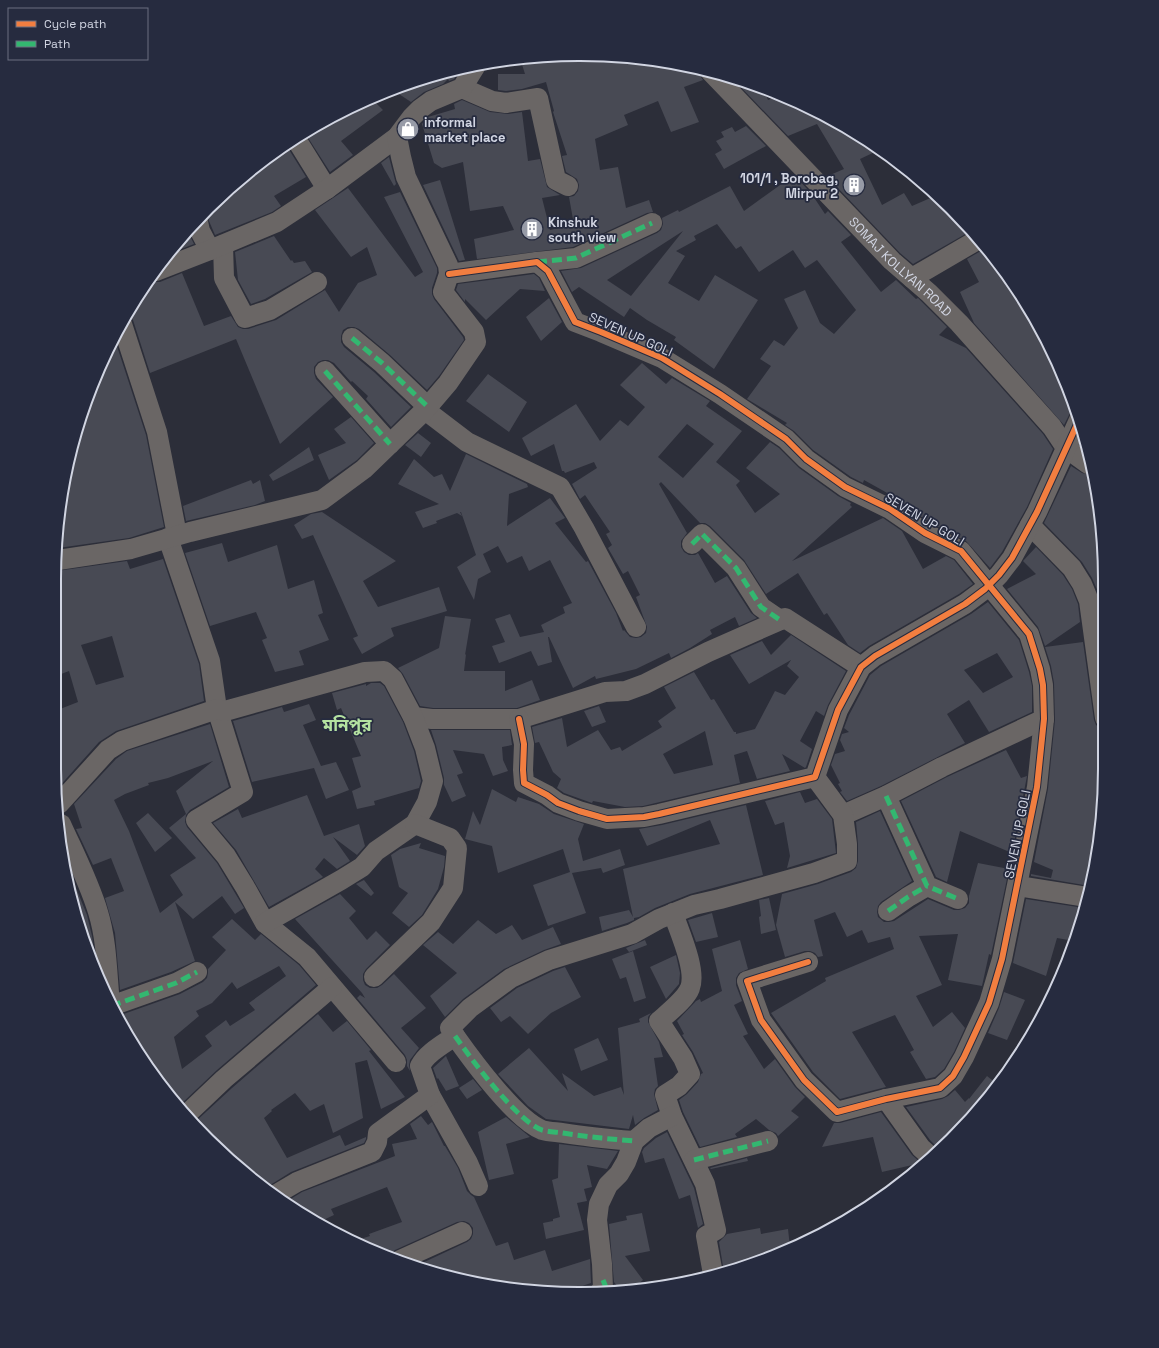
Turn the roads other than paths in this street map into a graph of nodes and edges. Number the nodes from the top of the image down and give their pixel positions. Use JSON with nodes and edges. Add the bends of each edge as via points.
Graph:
{"nodes":[{"id":1,"x":472,"y":72,"type":"edge"},
{"id":2,"x":719,"y":81,"type":"edge"},
{"id":3,"x":462,"y":88,"type":"junction"},
{"id":4,"x":397,"y":137,"type":"junction"},
{"id":5,"x":299,"y":143,"type":"edge"},
{"id":6,"x":568,"y":186,"type":"dead end"},
{"id":7,"x":327,"y":189,"type":"junction"},
{"id":8,"x":652,"y":224,"type":"dead end"},
{"id":9,"x":201,"y":226,"type":"edge"},
{"id":10,"x":973,"y":243,"type":"edge"},
{"id":11,"x":216,"y":248,"type":"junction"},
{"id":12,"x":537,"y":262,"type":"junction"},
{"id":13,"x":166,"y":267,"type":"edge"},
{"id":14,"x":449,"y":274,"type":"junction"},
{"id":15,"x":912,"y":278,"type":"junction"},
{"id":16,"x":317,"y":282,"type":"dead end"},
{"id":17,"x":124,"y":331,"type":"edge"},
{"id":18,"x":352,"y":338,"type":"dead end"},
{"id":19,"x":325,"y":371,"type":"dead end"},
{"id":20,"x":427,"y":408,"type":"junction"},
{"id":21,"x":1075,"y":429,"type":"edge"},
{"id":22,"x":390,"y":444,"type":"junction"},
{"id":23,"x":1066,"y":448,"type":"junction"},
{"id":24,"x":1084,"y":461,"type":"edge"},
{"id":25,"x":1030,"y":525,"type":"junction"},
{"id":26,"x":173,"y":537,"type":"junction"},
{"id":27,"x":692,"y":544,"type":"dead end"},
{"id":28,"x":62,"y":559,"type":"edge"},
{"id":29,"x":989,"y":584,"type":"junction"},
{"id":30,"x":780,"y":620,"type":"junction"},
{"id":31,"x":636,"y":627,"type":"dead end"},
{"id":32,"x":861,"y":667,"type":"junction"},
{"id":33,"x":1098,"y":667,"type":"edge"},
{"id":34,"x":217,"y":709,"type":"junction"},
{"id":35,"x":413,"y":717,"type":"junction"},
{"id":36,"x":519,"y":719,"type":"junction"},
{"id":37,"x":1044,"y":719,"type":"junction"},
{"id":38,"x":815,"y":777,"type":"junction"},
{"id":39,"x":886,"y":796,"type":"junction"},
{"id":40,"x":62,"y":801,"type":"edge"},
{"id":41,"x":843,"y":815,"type":"junction"},
{"id":42,"x":415,"y":824,"type":"junction"},
{"id":43,"x":65,"y":832,"type":"edge"},
{"id":44,"x":927,"y":886,"type":"junction"},
{"id":45,"x":1018,"y":886,"type":"junction"},
{"id":46,"x":1082,"y":896,"type":"edge"},
{"id":47,"x":958,"y":899,"type":"dead end"},
{"id":48,"x":888,"y":911,"type":"dead end"},
{"id":49,"x":673,"y":914,"type":"junction"},
{"id":50,"x":265,"y":923,"type":"junction"},
{"id":51,"x":808,"y":962,"type":"dead end"},
{"id":52,"x":197,"y":972,"type":"dead end"},
{"id":53,"x":374,"y":977,"type":"dead end"},
{"id":54,"x":109,"y":987,"type":"edge"},
{"id":55,"x":332,"y":987,"type":"junction"},
{"id":56,"x":117,"y":1003,"type":"edge"},
{"id":57,"x":455,"y":1036,"type":"junction"},
{"id":58,"x":396,"y":1062,"type":"dead end"},
{"id":59,"x":430,"y":1094,"type":"junction"},
{"id":60,"x":886,"y":1099,"type":"junction"},
{"id":61,"x":191,"y":1111,"type":"edge"},
{"id":62,"x":672,"y":1116,"type":"junction"},
{"id":63,"x":634,"y":1141,"type":"junction"},
{"id":64,"x":768,"y":1141,"type":"dead end"},
{"id":65,"x":927,"y":1153,"type":"edge"},
{"id":66,"x":694,"y":1160,"type":"junction"},
{"id":67,"x":478,"y":1186,"type":"dead end"},
{"id":68,"x":280,"y":1192,"type":"edge"},
{"id":69,"x":462,"y":1232,"type":"dead end"},
{"id":70,"x":407,"y":1257,"type":"edge"},
{"id":71,"x":712,"y":1269,"type":"edge"},
{"id":72,"x":604,"y":1286,"type":"edge"}],
"edges":[{"from":1,"to":3,"type":"street"},
{"from":2,"to":15,"type":"street","name":"SOMAJ KOLLYAN ROAD","via":[[892,261]]},
{"from":3,"to":4,"type":"street","via":[[430,101],[412,117]]},
{"from":3,"to":6,"type":"street","via":[[492,101],[506,103],[538,98],[556,180]]},
{"from":4,"to":7,"type":"street"},
{"from":4,"to":14,"type":"street","via":[[406,177],[448,265]]},
{"from":5,"to":7,"type":"street"},
{"from":7,"to":11,"type":"street","via":[[277,222]]},
{"from":8,"to":12,"type":"street","via":[[576,258]]},
{"from":9,"to":11,"type":"street"},
{"from":10,"to":15,"type":"street"},
{"from":11,"to":13,"type":"street"},
{"from":11,"to":16,"type":"street","via":[[224,278],[245,318],[270,310]]},
{"from":12,"to":14,"type":"street"},
{"from":12,"to":29,"type":"street","name":"SEVEN UP GOLI","via":[[548,271],[575,322],[662,358],[720,394],[786,439],[806,459],[845,487],[890,509],[925,533],[961,551]]},
{"from":14,"to":20,"type":"street","via":[[443,292],[474,332],[476,342]]},
{"from":15,"to":23,"type":"street","name":"SOMAJ KOLLYAN ROAD","via":[[964,328],[1052,427]]},
{"from":17,"to":26,"type":"street","via":[[157,432]]},
{"from":18,"to":20,"type":"street","via":[[382,362]]},
{"from":19,"to":22,"type":"street"},
{"from":20,"to":22,"type":"street"},
{"from":20,"to":31,"type":"street","via":[[467,442],[560,486]]},
{"from":21,"to":23,"type":"street"},
{"from":22,"to":26,"type":"street","via":[[364,469],[322,500]]},
{"from":23,"to":24,"type":"street","name":"SOMAJ KOLLYAN ROAD"},
{"from":23,"to":25,"type":"street"},
{"from":25,"to":29,"type":"street","via":[[1012,558]]},
{"from":25,"to":33,"type":"street","via":[[1072,568],[1082,584],[1089,601]]},
{"from":26,"to":28,"type":"street","via":[[131,549]]},
{"from":26,"to":34,"type":"street","via":[[210,661]]},
{"from":27,"to":30,"type":"street","via":[[702,534],[736,568],[761,607]]},
{"from":29,"to":32,"type":"street","via":[[965,604],[874,656]]},
{"from":29,"to":37,"type":"street","name":"SEVEN UP GOLI","via":[[1029,634],[1040,669]]},
{"from":30,"to":32,"type":"street","via":[[785,618]]},
{"from":30,"to":36,"type":"street","via":[[626,692],[605,692]]},
{"from":32,"to":38,"type":"street","via":[[838,710]]},
{"from":34,"to":35,"type":"street","via":[[225,711],[365,672],[384,671],[393,680]]},
{"from":34,"to":40,"type":"street","via":[[122,741],[108,750]]},
{"from":34,"to":50,"type":"street","via":[[242,792],[196,820],[226,856]]},
{"from":35,"to":36,"type":"street"},
{"from":35,"to":42,"type":"street","via":[[426,748],[433,781],[427,802]]},
{"from":36,"to":38,"type":"street","via":[[524,744],[524,783],[558,803],[607,818],[644,817]]},
{"from":37,"to":39,"type":"street"},
{"from":37,"to":45,"type":"street","name":"SEVEN UP GOLI","via":[[1037,787]]},
{"from":38,"to":41,"type":"street"},
{"from":39,"to":41,"type":"street"},
{"from":39,"to":44,"type":"street"},
{"from":41,"to":49,"type":"street","via":[[847,861],[814,874],[694,905]]},
{"from":42,"to":50,"type":"street","via":[[376,851],[362,867]]},
{"from":42,"to":53,"type":"street","via":[[450,838],[457,848],[453,888],[431,922]]},
{"from":43,"to":54,"type":"street","via":[[99,913]]},
{"from":44,"to":47,"type":"street"},
{"from":44,"to":48,"type":"street"},
{"from":45,"to":46,"type":"street"},
{"from":45,"to":60,"type":"street","name":"SEVEN UP GOLI","via":[[1002,959],[989,1003],[953,1076],[940,1088]]},
{"from":49,"to":57,"type":"street","via":[[632,934],[550,960],[511,978],[470,1008],[450,1028]]},
{"from":49,"to":62,"type":"street","via":[[687,952],[691,987],[659,1022],[683,1058],[690,1074],[679,1086],[664,1095]]},
{"from":50,"to":55,"type":"street","via":[[307,957]]},
{"from":51,"to":60,"type":"street","name":"SEVEN UP GOLI","via":[[747,981],[761,1020],[804,1080],[837,1112]]},
{"from":52,"to":56,"type":"street","via":[[176,983]]},
{"from":55,"to":58,"type":"street"},
{"from":55,"to":61,"type":"street"},
{"from":57,"to":59,"type":"street","via":[[438,1047],[420,1066]]},
{"from":57,"to":63,"type":"street","via":[[515,1110],[542,1130]]},
{"from":59,"to":67,"type":"street"},
{"from":59,"to":68,"type":"street","via":[[378,1133],[372,1152],[297,1182]]},
{"from":60,"to":65,"type":"street"},
{"from":62,"to":63,"type":"street","via":[[649,1128]]},
{"from":62,"to":66,"type":"street"},
{"from":63,"to":72,"type":"street","via":[[626,1162],[608,1185],[599,1204],[597,1220]]},
{"from":64,"to":66,"type":"street"},
{"from":66,"to":71,"type":"street","via":[[705,1184],[716,1230],[706,1236]]},
{"from":69,"to":70,"type":"street"}]}
